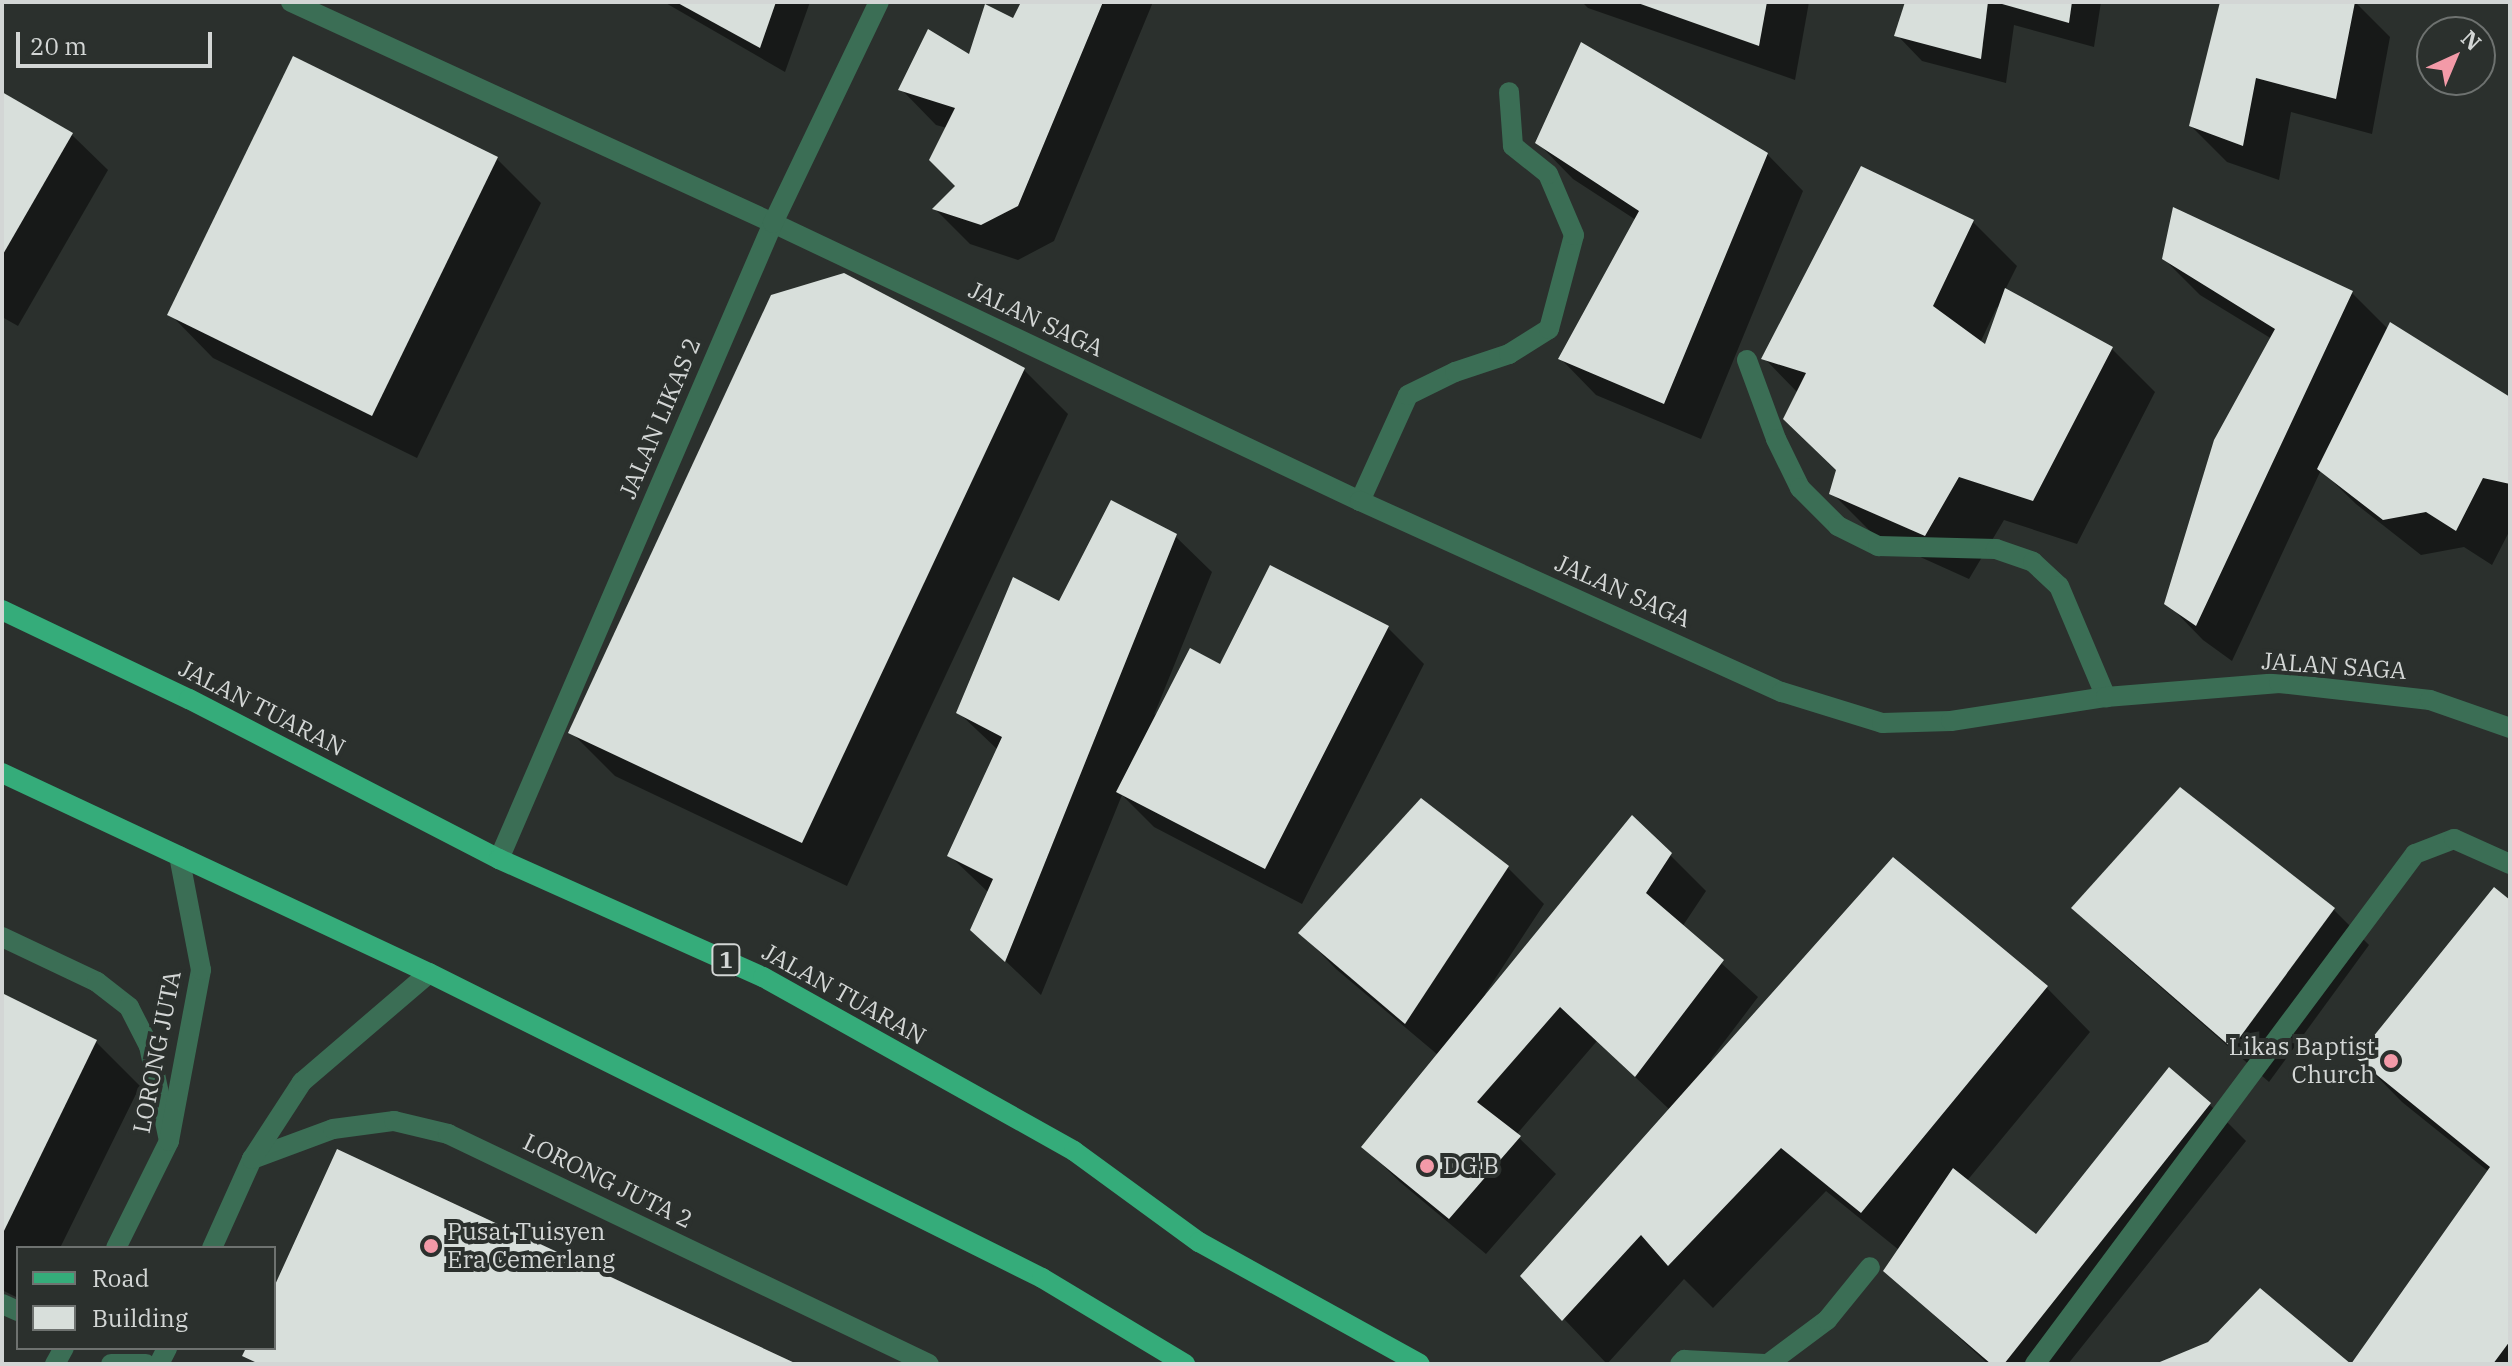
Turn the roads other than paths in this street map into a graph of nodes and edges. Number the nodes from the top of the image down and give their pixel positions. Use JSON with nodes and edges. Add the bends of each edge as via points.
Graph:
{"nodes":[{"id":1,"x":291,"y":2,"type":"edge"},
{"id":2,"x":879,"y":2,"type":"edge"},
{"id":3,"x":1509,"y":92,"type":"dead end"},
{"id":4,"x":773,"y":223,"type":"junction"},
{"id":5,"x":1747,"y":360,"type":"dead end"},
{"id":6,"x":1360,"y":501,"type":"junction"},
{"id":7,"x":2,"y":610,"type":"edge"},
{"id":8,"x":2106,"y":697,"type":"junction"},
{"id":9,"x":2510,"y":728,"type":"edge"},
{"id":10,"x":2,"y":773,"type":"edge"},
{"id":11,"x":179,"y":856,"type":"junction"},
{"id":12,"x":499,"y":859,"type":"junction"},
{"id":13,"x":2510,"y":864,"type":"edge"},
{"id":14,"x":2,"y":937,"type":"edge"},
{"id":15,"x":429,"y":973,"type":"junction"},
{"id":16,"x":169,"y":1141,"type":"junction"},
{"id":17,"x":252,"y":1159,"type":"junction"},
{"id":18,"x":117,"y":1246,"type":"edge"},
{"id":19,"x":213,"y":1246,"type":"edge"},
{"id":20,"x":1870,"y":1267,"type":"dead end"},
{"id":21,"x":111,"y":1364,"type":"edge"},
{"id":22,"x":146,"y":1364,"type":"edge"},
{"id":23,"x":929,"y":1364,"type":"edge"},
{"id":24,"x":1185,"y":1364,"type":"edge"},
{"id":25,"x":1420,"y":1364,"type":"edge"},
{"id":26,"x":1680,"y":1364,"type":"edge"},
{"id":27,"x":1766,"y":1364,"type":"edge"},
{"id":28,"x":2035,"y":1364,"type":"edge"}],
"edges":[{"from":1,"to":4,"type":"street","name":"JALAN SAGA"},
{"from":2,"to":4,"type":"street","name":"JALAN LIKAS 2"},
{"from":3,"to":6,"type":"street","via":[[1513,146],[1548,174],[1574,235],[1549,329],[1509,354],[1408,395]]},
{"from":4,"to":6,"type":"street","name":"JALAN SAGA"},
{"from":4,"to":12,"type":"street","name":"JALAN LIKAS 2"},
{"from":5,"to":8,"type":"street","via":[[1800,488],[1838,526],[1878,546],[1996,549],[2033,562],[2059,586]]},
{"from":6,"to":8,"type":"street","name":"JALAN SAGA","via":[[1782,692],[1882,723],[1951,721]]},
{"from":7,"to":12,"type":"main road","name":"JALAN TUARAN","number":"1","via":[[189,699]]},
{"from":8,"to":9,"type":"street","name":"JALAN SAGA","via":[[2279,683],[2430,700]]},
{"from":10,"to":11,"type":"main road"},
{"from":11,"to":15,"type":"main road"},
{"from":11,"to":16,"type":"street","name":"LORONG JUTA","via":[[201,970]]},
{"from":12,"to":25,"type":"main road","name":"JALAN TUARAN","number":"1","via":[[763,977],[1074,1151],[1199,1242]]},
{"from":13,"to":28,"type":"street","via":[[2454,839],[2415,854]]},
{"from":14,"to":16,"type":"street","via":[[97,982],[129,1007],[149,1046]]},
{"from":15,"to":17,"type":"street","via":[[302,1082]]},
{"from":15,"to":24,"type":"main road","via":[[1042,1278]]},
{"from":16,"to":18,"type":"street","name":"LORONG JUTA"},
{"from":17,"to":19,"type":"street"},
{"from":17,"to":23,"type":"street","name":"LORONG JUTA 2","via":[[333,1129],[394,1121],[448,1134]]},
{"from":20,"to":27,"type":"street","via":[[1827,1320]]},
{"from":21,"to":22,"type":"street"},
{"from":26,"to":27,"type":"street"}]}
